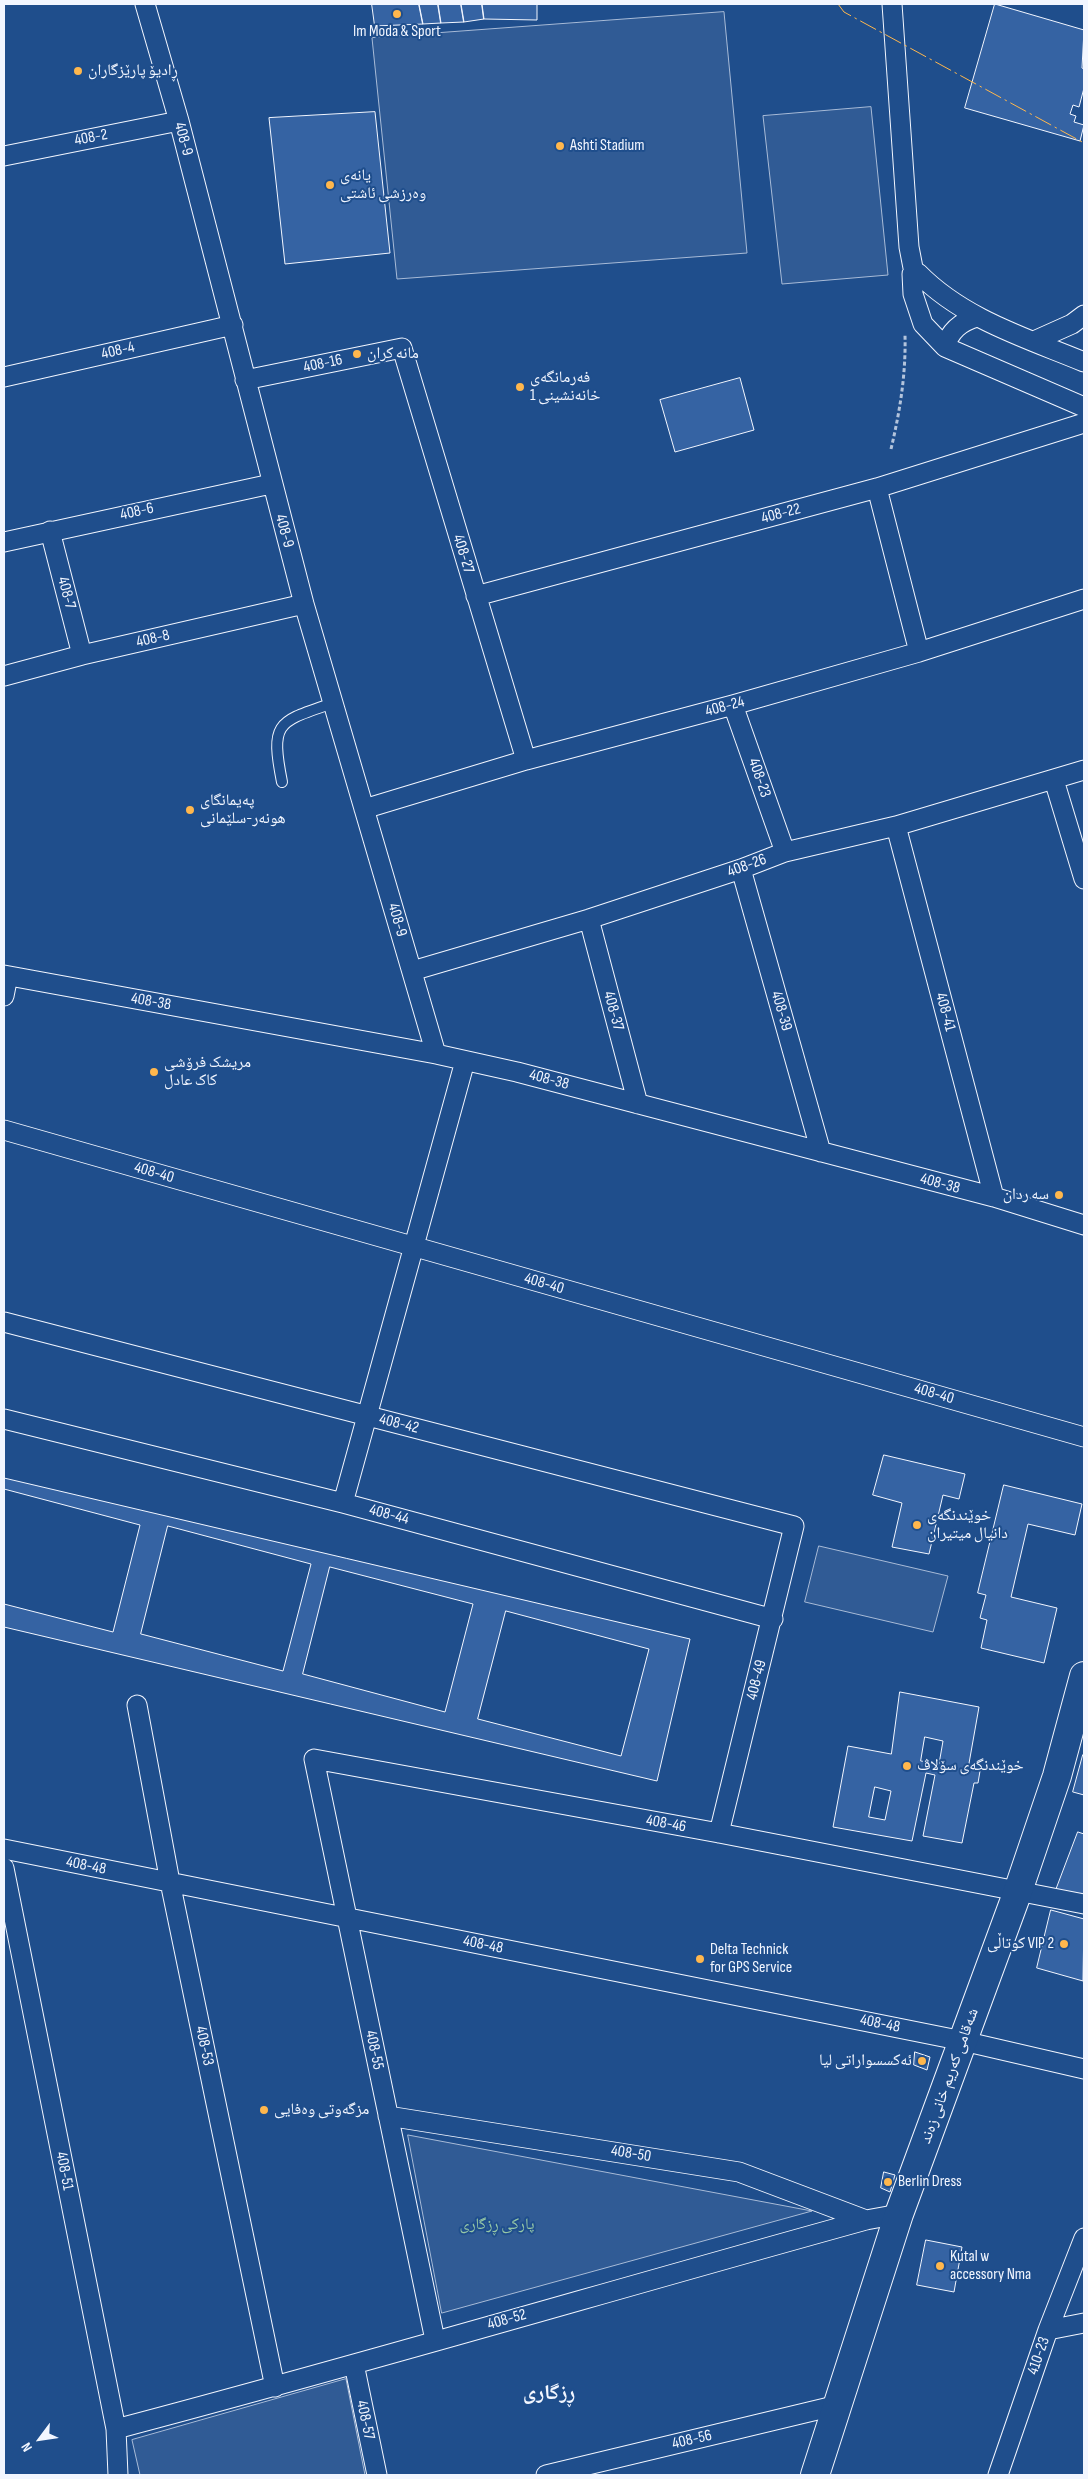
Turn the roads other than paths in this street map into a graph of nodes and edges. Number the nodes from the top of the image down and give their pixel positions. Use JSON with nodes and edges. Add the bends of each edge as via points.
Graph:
{"nodes":[{"id":1,"x":145,"y":4,"type":"edge"},
{"id":2,"x":892,"y":4,"type":"edge"},
{"id":3,"x":179,"y":121,"type":"junction"},
{"id":4,"x":4,"y":156,"type":"edge"},
{"id":5,"x":914,"y":273,"type":"junction"},
{"id":6,"x":1084,"y":315,"type":"edge"},
{"id":7,"x":977,"y":317,"type":"junction"},
{"id":8,"x":232,"y":325,"type":"junction"},
{"id":9,"x":1034,"y":341,"type":"junction"},
{"id":10,"x":402,"y":348,"type":"joint"},
{"id":11,"x":944,"y":348,"type":"junction"},
{"id":12,"x":1084,"y":362,"type":"edge"},
{"id":13,"x":4,"y":377,"type":"edge"},
{"id":14,"x":245,"y":380,"type":"junction"},
{"id":15,"x":1084,"y":407,"type":"edge"},
{"id":16,"x":1084,"y":423,"type":"edge"},
{"id":17,"x":271,"y":484,"type":"junction"},
{"id":18,"x":877,"y":488,"type":"junction"},
{"id":19,"x":50,"y":531,"type":"junction"},
{"id":20,"x":4,"y":542,"type":"edge"},
{"id":21,"x":476,"y":596,"type":"junction"},
{"id":22,"x":1084,"y":599,"type":"edge"},
{"id":23,"x":304,"y":604,"type":"junction"},
{"id":24,"x":919,"y":652,"type":"junction"},
{"id":25,"x":82,"y":655,"type":"junction"},
{"id":26,"x":4,"y":676,"type":"edge"},
{"id":27,"x":333,"y":703,"type":"junction"},
{"id":28,"x":733,"y":705,"type":"junction"},
{"id":29,"x":526,"y":760,"type":"junction"},
{"id":30,"x":1084,"y":770,"type":"edge"},
{"id":31,"x":1054,"y":780,"type":"junction"},
{"id":32,"x":282,"y":782,"type":"dead end"},
{"id":33,"x":364,"y":809,"type":"junction"},
{"id":34,"x":896,"y":826,"type":"junction"},
{"id":35,"x":784,"y":852,"type":"junction"},
{"id":36,"x":741,"y":869,"type":"junction"},
{"id":37,"x":1084,"y":878,"type":"edge"},
{"id":38,"x":589,"y":919,"type":"junction"},
{"id":39,"x":412,"y":972,"type":"junction"},
{"id":40,"x":6,"y":975,"type":"edge"},
{"id":41,"x":4,"y":996,"type":"edge"},
{"id":42,"x":436,"y":1054,"type":"junction"},
{"id":43,"x":465,"y":1061,"type":"junction"},
{"id":44,"x":638,"y":1104,"type":"junction"},
{"id":45,"x":4,"y":1130,"type":"edge"},
{"id":46,"x":822,"y":1152,"type":"junction"},
{"id":47,"x":994,"y":1198,"type":"junction"},
{"id":48,"x":1084,"y":1225,"type":"edge"},
{"id":49,"x":413,"y":1247,"type":"junction"},
{"id":50,"x":4,"y":1322,"type":"edge"},
{"id":51,"x":368,"y":1416,"type":"junction"},
{"id":52,"x":4,"y":1419,"type":"edge"},
{"id":53,"x":1084,"y":1437,"type":"edge"},
{"id":54,"x":343,"y":1503,"type":"junction"},
{"id":55,"x":794,"y":1526,"type":"joint"},
{"id":56,"x":773,"y":1618,"type":"junction"},
{"id":57,"x":1084,"y":1676,"type":"edge"},
{"id":58,"x":137,"y":1705,"type":"dead end"},
{"id":59,"x":1075,"y":1737,"type":"edge"},
{"id":60,"x":314,"y":1759,"type":"joint"},
{"id":61,"x":719,"y":1833,"type":"junction"},
{"id":62,"x":4,"y":1849,"type":"edge"},
{"id":63,"x":4,"y":1868,"type":"edge"},
{"id":64,"x":170,"y":1882,"type":"junction"},
{"id":65,"x":1018,"y":1891,"type":"junction"},
{"id":66,"x":1084,"y":1904,"type":"edge"},
{"id":67,"x":346,"y":1918,"type":"junction"},
{"id":68,"x":963,"y":2041,"type":"junction"},
{"id":69,"x":1084,"y":2069,"type":"edge"},
{"id":70,"x":388,"y":2116,"type":"junction"},
{"id":71,"x":899,"y":2214,"type":"junction"},
{"id":72,"x":866,"y":2220,"type":"junction"},
{"id":73,"x":1084,"y":2238,"type":"edge"},
{"id":74,"x":1084,"y":2323,"type":"edge"},
{"id":75,"x":1048,"y":2330,"type":"junction"},
{"id":76,"x":435,"y":2340,"type":"junction"},
{"id":77,"x":354,"y":2364,"type":"junction"},
{"id":78,"x":275,"y":2387,"type":"junction"},
{"id":79,"x":838,"y":2406,"type":"junction"},
{"id":80,"x":116,"y":2428,"type":"junction"},
{"id":81,"x":118,"y":2475,"type":"edge"},
{"id":82,"x":377,"y":2475,"type":"edge"},
{"id":83,"x":546,"y":2475,"type":"edge"},
{"id":84,"x":816,"y":2475,"type":"edge"},
{"id":85,"x":998,"y":2475,"type":"edge"}],
"edges":[{"from":1,"to":3,"type":"street","name":"408-9"},
{"from":2,"to":5,"type":"street","via":[[909,247]]},
{"from":3,"to":4,"type":"street","name":"408-2"},
{"from":3,"to":8,"type":"street","name":"408-9"},
{"from":5,"to":7,"type":"street"},
{"from":5,"to":11,"type":"street","via":[[911,276],[913,294],[920,317],[932,337]]},
{"from":6,"to":9,"type":"street"},
{"from":7,"to":9,"type":"street"},
{"from":7,"to":11,"type":"street","via":[[967,319],[952,331]]},
{"from":8,"to":13,"type":"street","name":"408-4"},
{"from":8,"to":14,"type":"street","name":"408-9"},
{"from":9,"to":12,"type":"street"},
{"from":10,"to":14,"type":"street","name":"408-16"},
{"from":10,"to":21,"type":"street","name":"408-27"},
{"from":11,"to":15,"type":"street"},
{"from":14,"to":17,"type":"street","name":"408-9"},
{"from":16,"to":18,"type":"street","name":"408-22"},
{"from":17,"to":19,"type":"street","name":"408-6"},
{"from":17,"to":23,"type":"street","name":"408-9"},
{"from":18,"to":21,"type":"street","name":"408-22"},
{"from":18,"to":24,"type":"street"},
{"from":19,"to":20,"type":"street","name":"408-6"},
{"from":19,"to":25,"type":"street","name":"408-7"},
{"from":21,"to":29,"type":"street","name":"408-27"},
{"from":22,"to":24,"type":"street","name":"408-24"},
{"from":23,"to":25,"type":"street","name":"408-8"},
{"from":23,"to":27,"type":"street","name":"408-9"},
{"from":24,"to":28,"type":"street","name":"408-24"},
{"from":25,"to":26,"type":"street","name":"408-8"},
{"from":27,"to":32,"type":"lane","via":[[294,717],[283,725],[276,748]]},
{"from":27,"to":33,"type":"street","name":"408-9"},
{"from":28,"to":29,"type":"street","name":"408-24"},
{"from":28,"to":35,"type":"street","name":"408-23"},
{"from":29,"to":33,"type":"street","name":"408-24"},
{"from":30,"to":31,"type":"street","name":"408-26"},
{"from":31,"to":34,"type":"street","name":"408-26"},
{"from":31,"to":37,"type":"street"},
{"from":33,"to":39,"type":"street","name":"408-9"},
{"from":34,"to":35,"type":"street","name":"408-26"},
{"from":34,"to":47,"type":"street","name":"408-41"},
{"from":35,"to":36,"type":"street","name":"408-26"},
{"from":36,"to":38,"type":"street","name":"408-26"},
{"from":36,"to":46,"type":"street","name":"408-39"},
{"from":38,"to":39,"type":"street","name":"408-26"},
{"from":38,"to":44,"type":"street","name":"408-37"},
{"from":39,"to":42,"type":"street","name":"408-9"},
{"from":40,"to":41,"type":"street"},
{"from":40,"to":42,"type":"street","name":"408-38"},
{"from":42,"to":43,"type":"street","name":"408-38"},
{"from":43,"to":44,"type":"street","name":"408-38"},
{"from":43,"to":49,"type":"street"},
{"from":44,"to":46,"type":"street","name":"408-38"},
{"from":45,"to":49,"type":"street","name":"408-40"},
{"from":46,"to":47,"type":"street","name":"408-38"},
{"from":47,"to":48,"type":"street","name":"408-38"},
{"from":49,"to":51,"type":"street"},
{"from":49,"to":53,"type":"street","name":"408-40"},
{"from":50,"to":51,"type":"street","name":"408-42"},
{"from":51,"to":54,"type":"street"},
{"from":51,"to":55,"type":"street","name":"408-42"},
{"from":52,"to":54,"type":"street","name":"408-44"},
{"from":54,"to":56,"type":"street","name":"408-44"},
{"from":55,"to":56,"type":"street","name":"408-49"},
{"from":56,"to":61,"type":"street","name":"408-49"},
{"from":57,"to":59,"type":"street","name":"شەقامی کەریم خانی زەند"},
{"from":58,"to":64,"type":"street","name":"408-53"},
{"from":59,"to":65,"type":"street","name":"شەقامی کەریم خانی زەند","via":[[1057,1776]]},
{"from":60,"to":61,"type":"street","name":"408-46"},
{"from":60,"to":67,"type":"street","name":"408-55"},
{"from":61,"to":65,"type":"street","name":"408-46"},
{"from":62,"to":64,"type":"street","name":"408-48"},
{"from":63,"to":80,"type":"street","name":"408-51"},
{"from":64,"to":67,"type":"street","name":"408-48"},
{"from":64,"to":78,"type":"street","name":"408-53"},
{"from":65,"to":66,"type":"street","name":"408-46"},
{"from":65,"to":68,"type":"street","name":"شەقامی کەریم خانی زەند"},
{"from":67,"to":68,"type":"street","name":"408-48"},
{"from":67,"to":70,"type":"street","name":"408-55"},
{"from":68,"to":69,"type":"street","name":"408-48"},
{"from":68,"to":71,"type":"street","name":"شەقامی کەریم خانی زەند"},
{"from":70,"to":72,"type":"street","name":"408-50","via":[[740,2172]]},
{"from":70,"to":76,"type":"street","name":"408-55"},
{"from":71,"to":72,"type":"street","name":"408-52"},
{"from":71,"to":79,"type":"street","name":"شەقامی کەریم خانی زەند"},
{"from":72,"to":76,"type":"street","name":"408-52"},
{"from":73,"to":75,"type":"street","name":"410-23"},
{"from":74,"to":75,"type":"street"},
{"from":75,"to":85,"type":"street","name":"410-23"},
{"from":76,"to":77,"type":"street","name":"408-52"},
{"from":77,"to":78,"type":"street","name":"408-52"},
{"from":77,"to":82,"type":"street","name":"408-57"},
{"from":78,"to":80,"type":"street","name":"408-52"},
{"from":79,"to":83,"type":"street","name":"408-56"},
{"from":79,"to":84,"type":"street","name":"شەقامی کەریم خانی زەند"},
{"from":80,"to":81,"type":"street","name":"408-51"}]}
